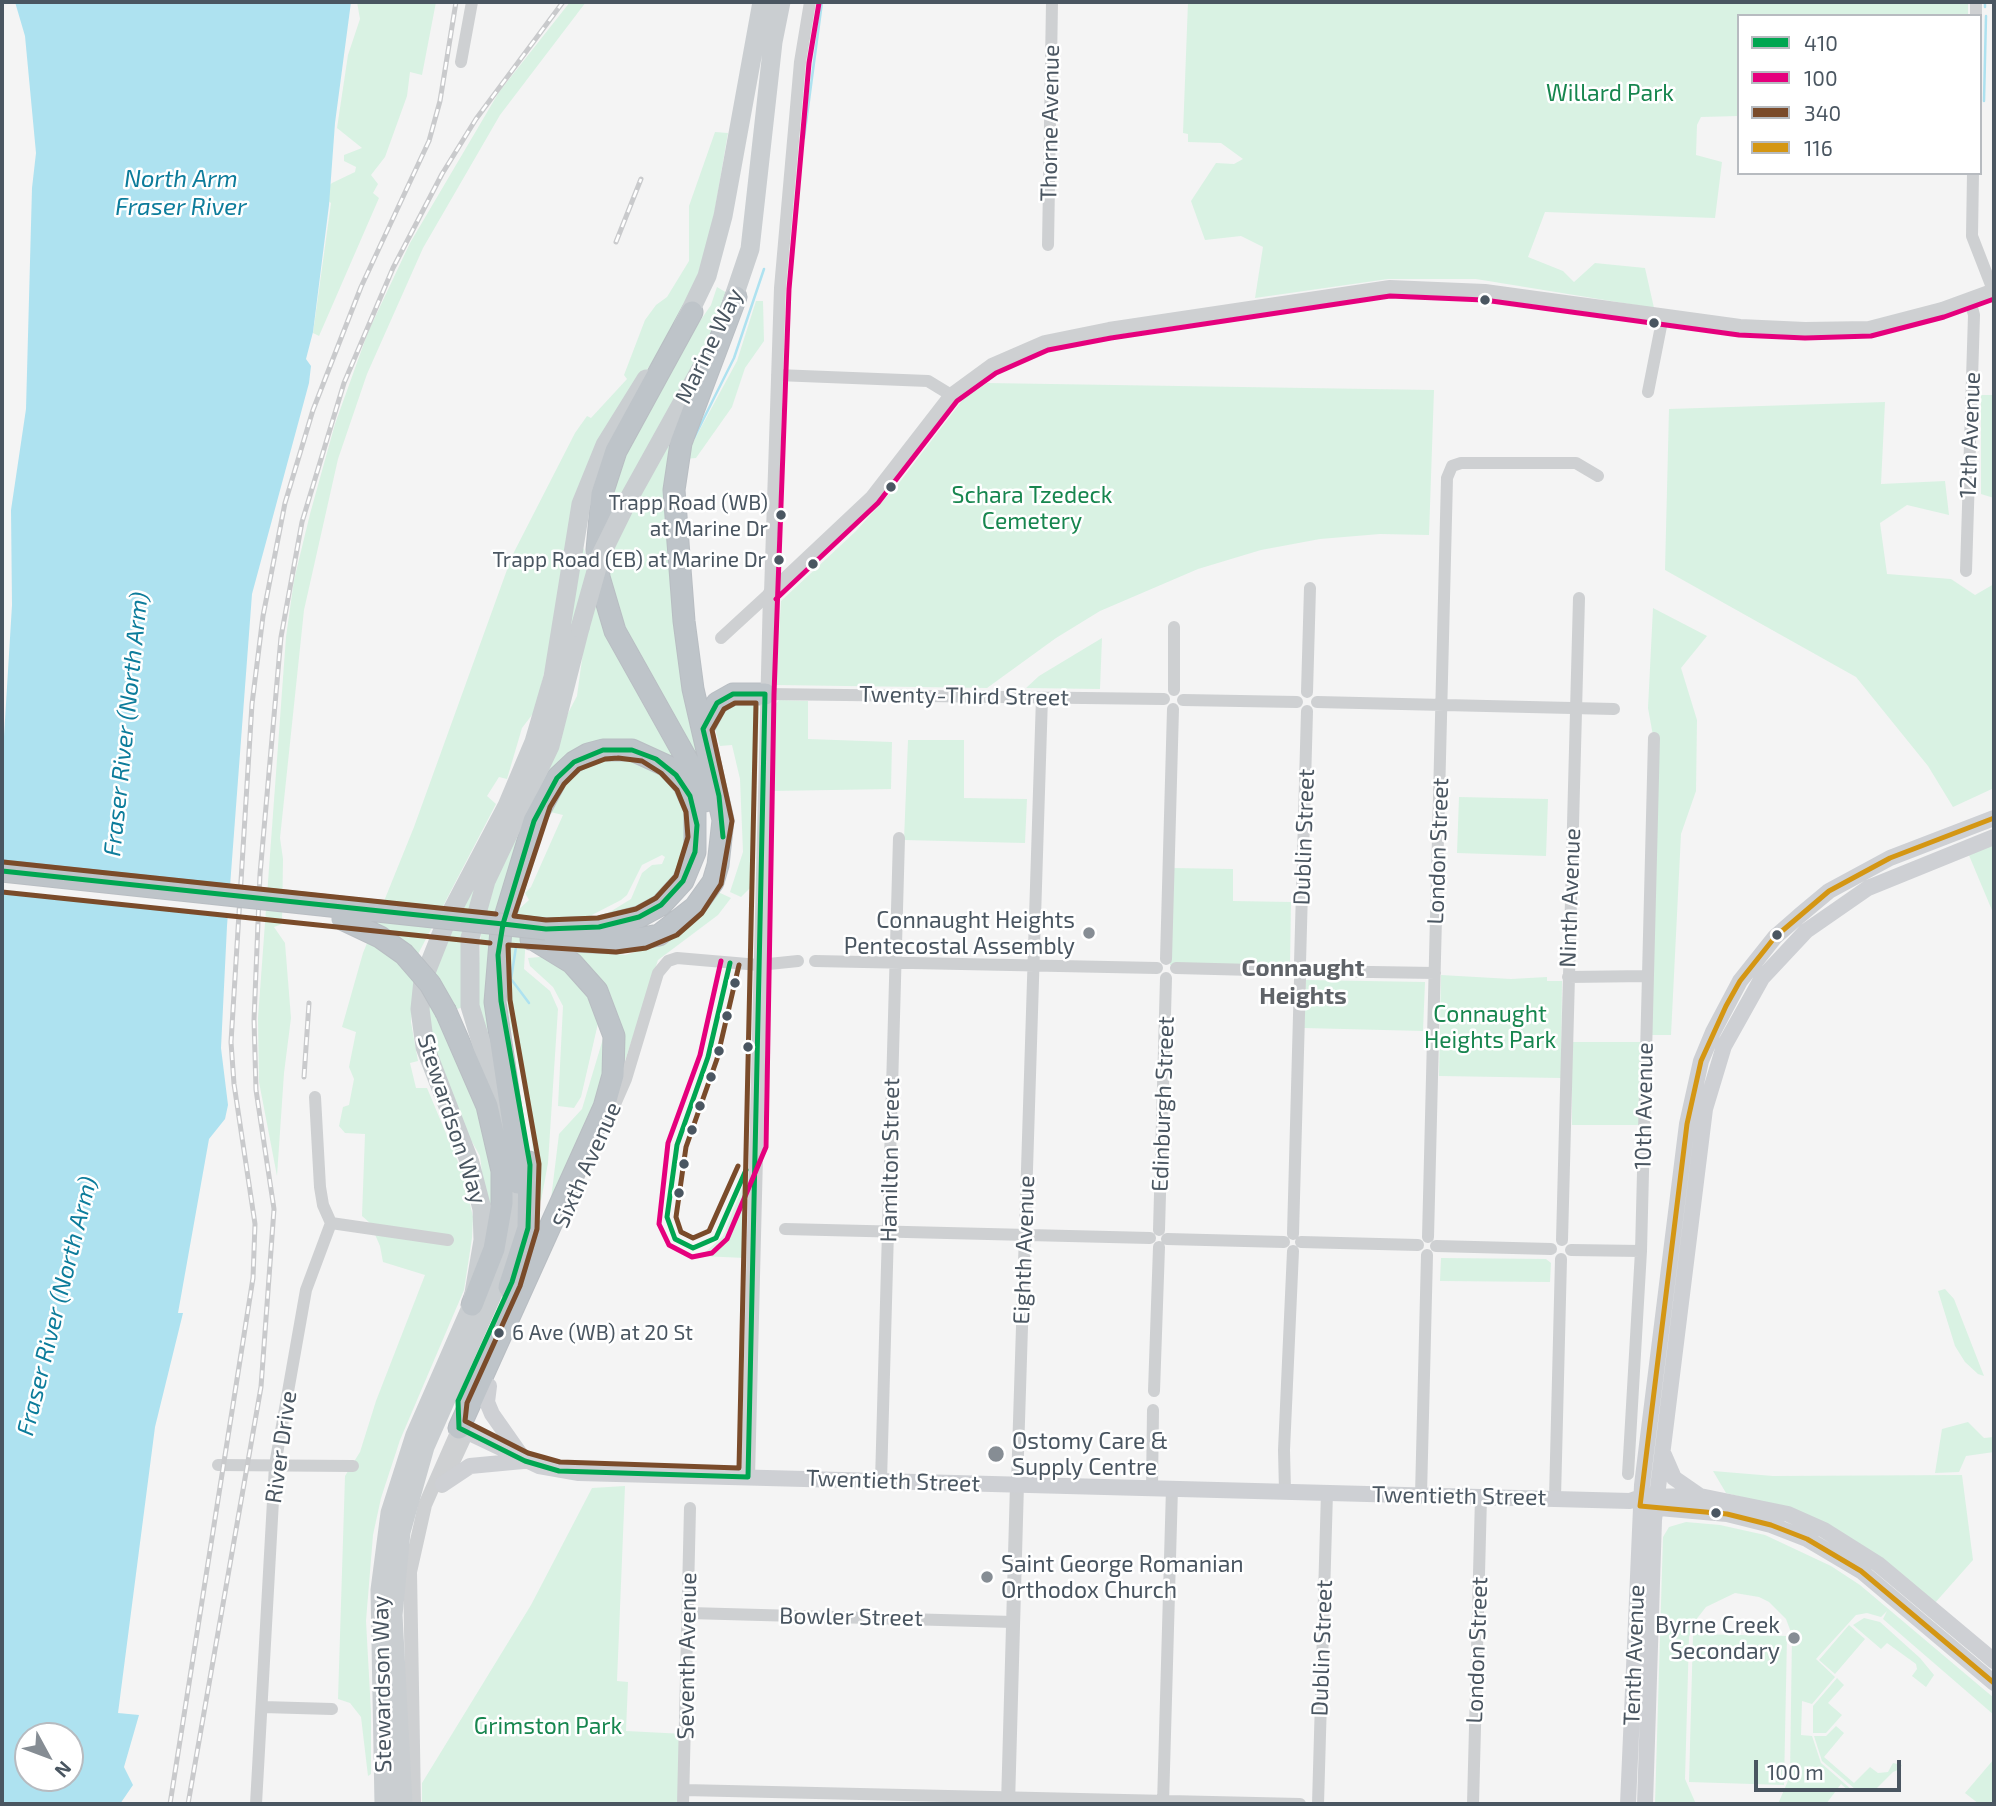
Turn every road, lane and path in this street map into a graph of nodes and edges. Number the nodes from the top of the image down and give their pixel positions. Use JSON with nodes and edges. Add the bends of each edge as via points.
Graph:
{"nodes":[{"id":1,"x":472,"y":2,"type":"edge"},
{"id":2,"x":762,"y":2,"type":"edge"},
{"id":3,"x":781,"y":2,"type":"edge"},
{"id":4,"x":810,"y":2,"type":"edge"},
{"id":5,"x":1052,"y":2,"type":"edge"},
{"id":6,"x":461,"y":62,"type":"dead end"},
{"id":7,"x":1973,"y":175,"type":"edge"},
{"id":8,"x":1048,"y":245,"type":"dead end"},
{"id":9,"x":1994,"y":290,"type":"edge"},
{"id":10,"x":736,"y":297,"type":"junction"},
{"id":11,"x":1970,"y":300,"type":"junction"},
{"id":12,"x":692,"y":312,"type":"junction"},
{"id":13,"x":1663,"y":316,"type":"junction"},
{"id":14,"x":777,"y":375,"type":"junction"},
{"id":15,"x":1648,"y":392,"type":"dead end"},
{"id":16,"x":951,"y":395,"type":"junction"},
{"id":17,"x":1598,"y":476,"type":"dead end"},
{"id":18,"x":1966,"y":571,"type":"dead end"},
{"id":19,"x":1310,"y":588,"type":"dead end"},
{"id":20,"x":770,"y":593,"type":"junction"},
{"id":21,"x":1579,"y":598,"type":"dead end"},
{"id":22,"x":564,"y":612,"type":"joint"},
{"id":23,"x":1174,"y":627,"type":"dead end"},
{"id":24,"x":580,"y":628,"type":"joint"},
{"id":25,"x":721,"y":638,"type":"dead end"},
{"id":26,"x":765,"y":694,"type":"junction"},
{"id":27,"x":1042,"y":697,"type":"junction"},
{"id":28,"x":1173,"y":703,"type":"junction"},
{"id":29,"x":1307,"y":705,"type":"junction"},
{"id":30,"x":1442,"y":705,"type":"junction"},
{"id":31,"x":1575,"y":707,"type":"junction"},
{"id":32,"x":1614,"y":709,"type":"dead end"},
{"id":33,"x":703,"y":729,"type":"junction"},
{"id":34,"x":1654,"y":738,"type":"dead end"},
{"id":35,"x":1994,"y":818,"type":"edge"},
{"id":36,"x":1994,"y":837,"type":"edge"},
{"id":37,"x":899,"y":838,"type":"dead end"},
{"id":38,"x":2,"y":871,"type":"edge"},
{"id":39,"x":2,"y":883,"type":"edge"},
{"id":40,"x":1798,"y":916,"type":"junction"},
{"id":41,"x":342,"y":919,"type":"junction"},
{"id":42,"x":541,"y":937,"type":"junction"},
{"id":43,"x":1794,"y":941,"type":"junction"},
{"id":44,"x":498,"y":955,"type":"junction"},
{"id":45,"x":798,"y":961,"type":"dead end"},
{"id":46,"x":815,"y":961,"type":"dead end"},
{"id":47,"x":894,"y":962,"type":"junction"},
{"id":48,"x":759,"y":965,"type":"junction"},
{"id":49,"x":1032,"y":966,"type":"junction"},
{"id":50,"x":1166,"y":968,"type":"junction"},
{"id":51,"x":1300,"y":971,"type":"junction"},
{"id":52,"x":1435,"y":973,"type":"junction"},
{"id":53,"x":1648,"y":976,"type":"junction"},
{"id":54,"x":1568,"y":977,"type":"junction"},
{"id":55,"x":315,"y":1097,"type":"dead end"},
{"id":56,"x":518,"y":1183,"type":"junction"},
{"id":57,"x":331,"y":1223,"type":"junction"},
{"id":58,"x":785,"y":1229,"type":"dead end"},
{"id":59,"x":888,"y":1231,"type":"junction"},
{"id":60,"x":1024,"y":1235,"type":"junction"},
{"id":61,"x":1159,"y":1239,"type":"junction"},
{"id":62,"x":448,"y":1240,"type":"dead end"},
{"id":63,"x":1293,"y":1242,"type":"junction"},
{"id":64,"x":1427,"y":1246,"type":"junction"},
{"id":65,"x":1561,"y":1246,"type":"junction"},
{"id":66,"x":1641,"y":1251,"type":"junction"},
{"id":67,"x":472,"y":1305,"type":"junction"},
{"id":68,"x":488,"y":1385,"type":"junction"},
{"id":69,"x":1154,"y":1391,"type":"dead end"},
{"id":70,"x":1153,"y":1410,"type":"dead end"},
{"id":71,"x":463,"y":1431,"type":"junction"},
{"id":72,"x":1663,"y":1454,"type":"junction"},
{"id":73,"x":525,"y":1461,"type":"junction"},
{"id":74,"x":218,"y":1465,"type":"dead end"},
{"id":75,"x":275,"y":1465,"type":"junction"},
{"id":76,"x":353,"y":1466,"type":"dead end"},
{"id":77,"x":1628,"y":1474,"type":"dead end"},
{"id":78,"x":748,"y":1477,"type":"junction"},
{"id":79,"x":881,"y":1481,"type":"junction"},
{"id":80,"x":443,"y":1484,"type":"junction"},
{"id":81,"x":1017,"y":1485,"type":"junction"},
{"id":82,"x":1152,"y":1488,"type":"junction"},
{"id":83,"x":1172,"y":1488,"type":"junction"},
{"id":84,"x":1285,"y":1491,"type":"junction"},
{"id":85,"x":1327,"y":1492,"type":"junction"},
{"id":86,"x":1421,"y":1495,"type":"junction"},
{"id":87,"x":1700,"y":1496,"type":"junction"},
{"id":88,"x":1482,"y":1497,"type":"junction"},
{"id":89,"x":1555,"y":1498,"type":"junction"},
{"id":90,"x":1644,"y":1502,"type":"junction"},
{"id":91,"x":690,"y":1508,"type":"dead end"},
{"id":92,"x":424,"y":1518,"type":"junction"},
{"id":93,"x":689,"y":1613,"type":"junction"},
{"id":94,"x":1013,"y":1622,"type":"junction"},
{"id":95,"x":1994,"y":1661,"type":"edge"},
{"id":96,"x":1994,"y":1683,"type":"edge"},
{"id":97,"x":263,"y":1707,"type":"junction"},
{"id":98,"x":332,"y":1709,"type":"dead end"},
{"id":99,"x":413,"y":1718,"type":"junction"},
{"id":100,"x":684,"y":1790,"type":"junction"},
{"id":101,"x":845,"y":1800,"type":"edge"},
{"id":102,"x":1009,"y":1801,"type":"edge"},
{"id":103,"x":1163,"y":1802,"type":"edge"},
{"id":104,"x":256,"y":1804,"type":"edge"},
{"id":105,"x":384,"y":1804,"type":"edge"},
{"id":106,"x":403,"y":1804,"type":"edge"},
{"id":107,"x":414,"y":1804,"type":"edge"},
{"id":108,"x":421,"y":1804,"type":"edge"},
{"id":109,"x":683,"y":1804,"type":"edge"},
{"id":110,"x":1300,"y":1804,"type":"edge"},
{"id":111,"x":1318,"y":1804,"type":"edge"},
{"id":112,"x":1473,"y":1804,"type":"edge"},
{"id":113,"x":1628,"y":1804,"type":"edge"},
{"id":114,"x":1645,"y":1804,"type":"edge"}],
"edges":[{"from":1,"to":6,"type":"street"},
{"from":2,"to":12,"type":"main road","name":"Marine Way","via":[[723,216]]},
{"from":3,"to":10,"type":"main road","name":"Marine Way","via":[[750,249]]},
{"from":4,"to":14,"type":"street","via":[[779,288]]},
{"from":5,"to":8,"type":"street","name":"Thorne Avenue"},
{"from":7,"to":9,"type":"street","via":[[1972,236]]},
{"from":9,"to":11,"type":"street"},
{"from":10,"to":24,"type":"main road","name":"Marine Way","bridge":true,"via":[[600,557]]},
{"from":10,"to":33,"type":"highway","via":[[681,443],[674,490],[684,621]]},
{"from":11,"to":13,"type":"street","via":[[1869,328],[1740,326]]},
{"from":11,"to":18,"type":"street","name":"12th Avenue","via":[[1974,315]]},
{"from":12,"to":22,"type":"main road","name":"Marine Way","via":[[594,465],[578,516]]},
{"from":12,"to":42,"type":"highway","via":[[616,450],[602,494],[597,550],[612,624],[698,781],[709,814],[710,845],[695,888],[676,910],[654,925],[617,934]]},
{"from":13,"to":15,"type":"street"},
{"from":13,"to":16,"type":"street","via":[[1485,291],[1390,287],[1045,342],[999,361]]},
{"from":14,"to":16,"type":"street","via":[[928,381]]},
{"from":14,"to":20,"type":"street"},
{"from":16,"to":20,"type":"street","via":[[872,497]]},
{"from":17,"to":30,"type":"street","name":"London Street","via":[[1576,463],[1452,466],[1446,492]]},
{"from":19,"to":29,"type":"street","via":[[1307,692],[1313,694]]},
{"from":20,"to":25,"type":"street"},
{"from":20,"to":26,"type":"street"},
{"from":21,"to":31,"type":"street","name":"Ninth Avenue"},
{"from":22,"to":67,"type":"main road","name":"Stewardson Way","via":[[553,677],[523,771],[453,905],[423,980],[420,1009],[425,1047],[470,1163],[482,1209],[481,1261]]},
{"from":23,"to":28,"type":"street","via":[[1174,690],[1165,693]]},
{"from":24,"to":56,"type":"main road","name":"Stewardson Way","via":[[550,746],[479,900],[468,949],[470,1006],[506,1124]]},
{"from":26,"to":27,"type":"street","name":"Twenty-Third Street"},
{"from":26,"to":33,"type":"highway","via":[[733,694],[717,703]]},
{"from":26,"to":48,"type":"street"},
{"from":27,"to":28,"type":"street","name":"Twenty-Third Street"},
{"from":27,"to":49,"type":"street","name":"Eighth Avenue"},
{"from":28,"to":29,"type":"street","name":"Twenty-Third Street"},
{"from":28,"to":50,"type":"street","name":"Edinburgh Street"},
{"from":29,"to":30,"type":"street","name":"Twenty-Third Street"},
{"from":29,"to":51,"type":"street","name":"Dublin Street"},
{"from":30,"to":31,"type":"street","name":"Twenty-Third Street"},
{"from":30,"to":52,"type":"street","name":"London Street"},
{"from":31,"to":32,"type":"street","name":"Twenty-Third Street"},
{"from":31,"to":54,"type":"street","name":"Ninth Avenue"},
{"from":33,"to":42,"type":"highway","via":[[723,820],[718,866],[705,895],[672,928],[645,939],[616,943]]},
{"from":34,"to":53,"type":"street","name":"10th Avenue"},
{"from":35,"to":40,"type":"main road","via":[[1890,858],[1829,891]]},
{"from":36,"to":43,"type":"main road","via":[[1868,888]]},
{"from":37,"to":47,"type":"street","name":"Hamilton Street"},
{"from":38,"to":42,"type":"highway","bridge":true},
{"from":39,"to":41,"type":"highway"},
{"from":40,"to":43,"type":"main road"},
{"from":40,"to":90,"type":"main road","via":[[1740,981],[1713,1032],[1693,1093]]},
{"from":41,"to":42,"type":"highway"},
{"from":41,"to":67,"type":"highway","bridge":true,"via":[[404,954],[430,984],[487,1106],[502,1171],[502,1203],[494,1249]]},
{"from":42,"to":44,"type":"highway","via":[[639,917],[661,905],[683,881],[695,852],[695,810],[684,785],[656,759],[632,750],[603,750],[574,762],[557,778],[534,821],[504,919]]},
{"from":42,"to":71,"type":"highway","via":[[597,990],[614,1035],[613,1075],[604,1107]]},
{"from":43,"to":72,"type":"main road","via":[[1749,997],[1711,1083]]},
{"from":44,"to":56,"type":"highway","via":[[495,1002]]},
{"from":44,"to":71,"type":"highway","via":[[500,1001],[530,1165],[530,1210],[512,1282],[458,1401],[456,1412]]},
{"from":45,"to":48,"type":"street"},
{"from":46,"to":47,"type":"street"},
{"from":47,"to":49,"type":"street"},
{"from":47,"to":59,"type":"street","name":"Hamilton Street"},
{"from":48,"to":68,"type":"street","name":"Sixth Avenue","via":[[677,958],[658,973],[626,1079]]},
{"from":48,"to":78,"type":"street"},
{"from":49,"to":50,"type":"street"},
{"from":49,"to":60,"type":"street","name":"Eighth Avenue"},
{"from":50,"to":51,"type":"street"},
{"from":50,"to":61,"type":"street","name":"Edinburgh Street"},
{"from":51,"to":52,"type":"street"},
{"from":51,"to":63,"type":"street","name":"Dublin Street"},
{"from":52,"to":64,"type":"street","name":"London Street"},
{"from":53,"to":54,"type":"street"},
{"from":53,"to":66,"type":"street","name":"10th Avenue"},
{"from":54,"to":65,"type":"street","name":"Ninth Avenue"},
{"from":55,"to":57,"type":"street","via":[[320,1188]]},
{"from":56,"to":106,"type":"main road","name":"Stewardson Way","via":[[517,1214],[501,1275],[425,1447],[401,1532],[393,1615]]},
{"from":57,"to":62,"type":"street"},
{"from":57,"to":75,"type":"street","name":"River Drive","via":[[306,1290]]},
{"from":58,"to":59,"type":"street"},
{"from":59,"to":60,"type":"street"},
{"from":59,"to":79,"type":"street","name":"Hamilton Street"},
{"from":60,"to":61,"type":"street"},
{"from":60,"to":81,"type":"street","name":"Eighth Avenue"},
{"from":61,"to":63,"type":"street"},
{"from":61,"to":69,"type":"street","name":"Edinburgh Street"},
{"from":63,"to":64,"type":"street"},
{"from":63,"to":84,"type":"street","name":"Dublin Street"},
{"from":64,"to":65,"type":"street"},
{"from":64,"to":86,"type":"street","name":"London Street"},
{"from":65,"to":66,"type":"street"},
{"from":65,"to":89,"type":"street","via":[[1569,1255],[1561,1259]]},
{"from":66,"to":77,"type":"street","name":"10th Avenue"},
{"from":67,"to":105,"type":"main road","name":"Stewardson Way","via":[[415,1435],[390,1513],[380,1590]]},
{"from":68,"to":71,"type":"street","name":"Sixth Avenue"},
{"from":68,"to":73,"type":"main road","via":[[492,1414]]},
{"from":70,"to":82,"type":"street"},
{"from":71,"to":73,"type":"main road","name":"Twentieth Street"},
{"from":71,"to":80,"type":"street","name":"Sixth Avenue"},
{"from":71,"to":92,"type":"street","name":"Sixth Avenue","via":[[433,1483]]},
{"from":72,"to":87,"type":"main road","via":[[1674,1478]]},
{"from":72,"to":90,"type":"main road"},
{"from":73,"to":78,"type":"main road","name":"Twentieth Street","via":[[579,1473]]},
{"from":73,"to":80,"type":"main road","via":[[470,1466]]},
{"from":74,"to":75,"type":"street"},
{"from":75,"to":76,"type":"street"},
{"from":75,"to":97,"type":"street","name":"River Drive"},
{"from":78,"to":79,"type":"main road","name":"Twentieth Street"},
{"from":79,"to":81,"type":"main road","name":"Twentieth Street"},
{"from":80,"to":92,"type":"street","name":"Sixth Avenue"},
{"from":81,"to":82,"type":"main road","name":"Twentieth Street"},
{"from":81,"to":94,"type":"street","name":"Eighth Avenue"},
{"from":82,"to":83,"type":"main road","name":"Twentieth Street"},
{"from":83,"to":84,"type":"main road","name":"Twentieth Street"},
{"from":83,"to":103,"type":"street"},
{"from":84,"to":85,"type":"main road","name":"Twentieth Street"},
{"from":85,"to":86,"type":"main road","name":"Twentieth Street"},
{"from":85,"to":111,"type":"street","name":"Dublin Street"},
{"from":86,"to":88,"type":"main road","name":"Twentieth Street"},
{"from":87,"to":90,"type":"main road"},
{"from":87,"to":95,"type":"main road","via":[[1788,1514],[1825,1530],[1878,1564]]},
{"from":88,"to":89,"type":"main road","name":"Twentieth Street"},
{"from":88,"to":112,"type":"street","name":"London Street"},
{"from":89,"to":90,"type":"main road","name":"Twentieth Street"},
{"from":90,"to":96,"type":"main road","via":[[1727,1514],[1807,1539],[1861,1571]]},
{"from":90,"to":113,"type":"main road","name":"Tenth Avenue"},
{"from":90,"to":114,"type":"main road","name":"Tenth Avenue"},
{"from":91,"to":93,"type":"street","name":"Seventh Avenue"},
{"from":92,"to":99,"type":"street","name":"Sixth Avenue","via":[[409,1592]]},
{"from":93,"to":94,"type":"street","name":"Bowler Street"},
{"from":93,"to":100,"type":"street","name":"Seventh Avenue"},
{"from":94,"to":102,"type":"street","name":"Eighth Avenue"},
{"from":97,"to":98,"type":"street"},
{"from":97,"to":104,"type":"street","name":"River Drive"},
{"from":99,"to":107,"type":"street","name":"Sixth Avenue"},
{"from":99,"to":108,"type":"street","name":"Sixth Avenue","via":[[420,1748]]},
{"from":100,"to":101,"type":"street"},
{"from":100,"to":109,"type":"street","name":"Seventh Avenue"},
{"from":101,"to":102,"type":"street"},
{"from":102,"to":103,"type":"street"},
{"from":103,"to":110,"type":"street"}]}
